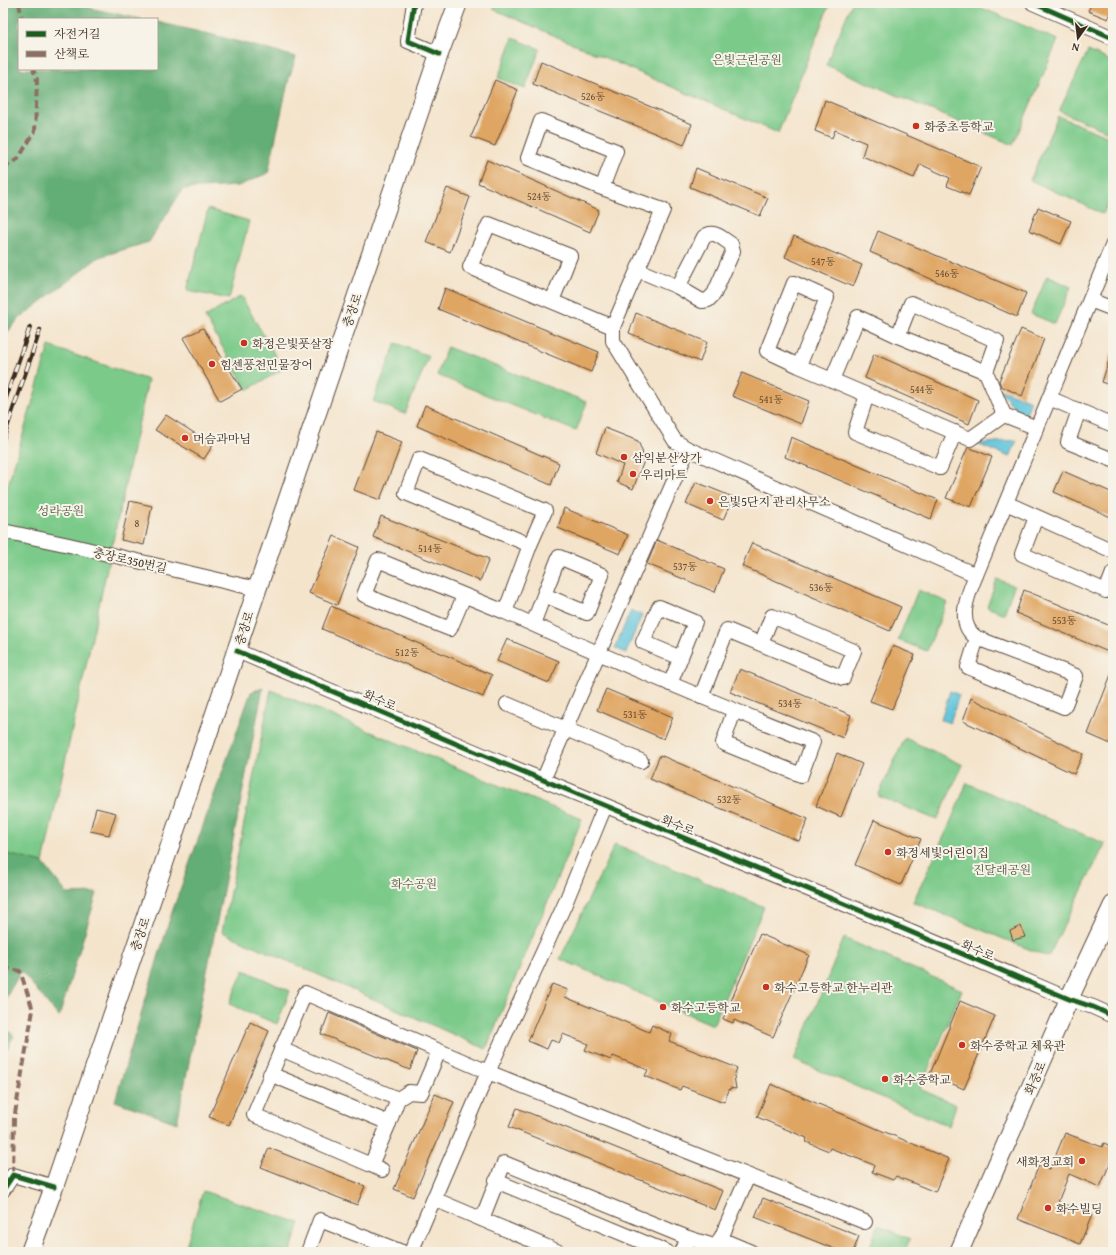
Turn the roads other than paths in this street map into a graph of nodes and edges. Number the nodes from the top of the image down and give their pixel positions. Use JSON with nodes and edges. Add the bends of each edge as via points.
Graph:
{"nodes":[{"id":1,"x":414,"y":3,"type":"edge"},
{"id":2,"x":458,"y":3,"type":"edge"},
{"id":3,"x":1039,"y":4,"type":"edge"},
{"id":4,"x":1112,"y":34,"type":"edge"},
{"id":5,"x":439,"y":54,"type":"junction"},
{"id":6,"x":602,"y":188,"type":"junction"},
{"id":7,"x":1113,"y":244,"type":"edge"},
{"id":8,"x":638,"y":270,"type":"junction"},
{"id":9,"x":678,"y":287,"type":"junction"},
{"id":10,"x":1090,"y":300,"type":"junction"},
{"id":11,"x":552,"y":301,"type":"junction"},
{"id":12,"x":1113,"y":309,"type":"edge"},
{"id":13,"x":613,"y":327,"type":"junction"},
{"id":14,"x":898,"y":336,"type":"junction"},
{"id":15,"x":799,"y":366,"type":"junction"},
{"id":16,"x":986,"y":372,"type":"junction"},
{"id":17,"x":832,"y":380,"type":"junction"},
{"id":18,"x":867,"y":395,"type":"junction"},
{"id":19,"x":1050,"y":398,"type":"junction"},
{"id":20,"x":1079,"y":410,"type":"junction"},
{"id":21,"x":1004,"y":415,"type":"junction"},
{"id":22,"x":1113,"y":425,"type":"edge"},
{"id":23,"x":1037,"y":428,"type":"junction"},
{"id":24,"x":955,"y":432,"type":"junction"},
{"id":25,"x":688,"y":449,"type":"junction"},
{"id":26,"x":1113,"y":460,"type":"edge"},
{"id":27,"x":1006,"y":503,"type":"junction"},
{"id":28,"x":1036,"y":516,"type":"junction"},
{"id":29,"x":3,"y":531,"type":"edge"},
{"id":30,"x":530,"y":545,"type":"junction"},
{"id":31,"x":1113,"y":551,"type":"edge"},
{"id":32,"x":1113,"y":573,"type":"edge"},
{"id":33,"x":976,"y":574,"type":"junction"},
{"id":34,"x":257,"y":590,"type":"junction"},
{"id":35,"x":544,"y":595,"type":"dead end"},
{"id":36,"x":464,"y":596,"type":"junction"},
{"id":37,"x":505,"y":612,"type":"junction"},
{"id":38,"x":533,"y":624,"type":"junction"},
{"id":39,"x":977,"y":638,"type":"junction"},
{"id":40,"x":761,"y":644,"type":"junction"},
{"id":41,"x":237,"y":651,"type":"junction"},
{"id":42,"x":598,"y":654,"type":"junction"},
{"id":43,"x":681,"y":658,"type":"dead end"},
{"id":44,"x":670,"y":684,"type":"junction"},
{"id":45,"x":701,"y":697,"type":"junction"},
{"id":46,"x":507,"y":704,"type":"dead end"},
{"id":47,"x":734,"y":711,"type":"junction"},
{"id":48,"x":566,"y":729,"type":"junction"},
{"id":49,"x":641,"y":761,"type":"dead end"},
{"id":50,"x":543,"y":780,"type":"junction"},
{"id":51,"x":605,"y":806,"type":"junction"},
{"id":52,"x":1113,"y":905,"type":"edge"},
{"id":53,"x":1069,"y":999,"type":"junction"},
{"id":54,"x":1113,"y":1016,"type":"edge"},
{"id":55,"x":281,"y":1049,"type":"junction"},
{"id":56,"x":440,"y":1051,"type":"junction"},
{"id":57,"x":490,"y":1066,"type":"junction"},
{"id":58,"x":270,"y":1074,"type":"junction"},
{"id":59,"x":398,"y":1099,"type":"junction"},
{"id":60,"x":389,"y":1123,"type":"junction"},
{"id":61,"x":748,"y":1176,"type":"junction"},
{"id":62,"x":496,"y":1181,"type":"junction"},
{"id":63,"x":54,"y":1187,"type":"junction"},
{"id":64,"x":3,"y":1190,"type":"edge"},
{"id":65,"x":434,"y":1199,"type":"junction"},
{"id":66,"x":482,"y":1219,"type":"junction"},
{"id":67,"x":865,"y":1222,"type":"dead end"},
{"id":68,"x":688,"y":1238,"type":"junction"},
{"id":69,"x":717,"y":1246,"type":"edge"},
{"id":70,"x":30,"y":1252,"type":"edge"},
{"id":71,"x":308,"y":1252,"type":"edge"},
{"id":72,"x":402,"y":1252,"type":"edge"},
{"id":73,"x":411,"y":1252,"type":"edge"},
{"id":74,"x":558,"y":1252,"type":"edge"},
{"id":75,"x":667,"y":1252,"type":"edge"},
{"id":76,"x":682,"y":1252,"type":"edge"},
{"id":77,"x":751,"y":1252,"type":"edge"},
{"id":78,"x":959,"y":1252,"type":"edge"}],
"edges":[{"from":1,"to":5,"type":"street","via":[[408,41]]},
{"from":2,"to":5,"type":"main road","name":"충장로"},
{"from":3,"to":4,"type":"street"},
{"from":5,"to":34,"type":"main road","name":"충장로"},
{"from":6,"to":6,"type":"street","via":[[616,151],[541,121],[528,158]]},
{"from":6,"to":8,"type":"street","via":[[663,210]]},
{"from":7,"to":10,"type":"street"},
{"from":8,"to":9,"type":"street"},
{"from":8,"to":13,"type":"street"},
{"from":9,"to":9,"type":"street","via":[[702,301],[708,300],[714,294],[733,251],[731,244],[714,233],[704,237]]},
{"from":10,"to":12,"type":"street"},
{"from":10,"to":19,"type":"street"},
{"from":11,"to":11,"type":"street","via":[[570,256],[489,224],[470,267]]},
{"from":11,"to":13,"type":"street"},
{"from":13,"to":25,"type":"street","via":[[613,341],[675,441]]},
{"from":14,"to":16,"type":"street"},
{"from":14,"to":16,"type":"street","via":[[911,303],[997,341]]},
{"from":14,"to":17,"type":"street","via":[[858,317]]},
{"from":15,"to":15,"type":"street","via":[[767,351],[794,284],[827,298]]},
{"from":15,"to":17,"type":"street"},
{"from":16,"to":21,"type":"street"},
{"from":17,"to":18,"type":"street"},
{"from":18,"to":24,"type":"street"},
{"from":18,"to":24,"type":"street","via":[[855,432],[940,468]]},
{"from":19,"to":20,"type":"street"},
{"from":19,"to":23,"type":"street"},
{"from":20,"to":22,"type":"street"},
{"from":20,"to":26,"type":"street","via":[[1068,442]]},
{"from":21,"to":23,"type":"street"},
{"from":21,"to":24,"type":"street","via":[[970,439]]},
{"from":23,"to":27,"type":"street"},
{"from":25,"to":33,"type":"street"},
{"from":25,"to":42,"type":"street"},
{"from":27,"to":28,"type":"street"},
{"from":27,"to":33,"type":"street"},
{"from":28,"to":31,"type":"street"},
{"from":28,"to":32,"type":"street","via":[[1022,554],[1106,590]]},
{"from":29,"to":34,"type":"street","name":"충장로350번길"},
{"from":30,"to":30,"type":"street","via":[[406,493],[419,459],[545,510]]},
{"from":30,"to":37,"type":"street"},
{"from":33,"to":39,"type":"street","via":[[965,612],[966,625]]},
{"from":34,"to":41,"type":"main road","name":"충장로"},
{"from":35,"to":38,"type":"street"},
{"from":36,"to":36,"type":"street","via":[[378,560],[364,595],[450,629]]},
{"from":36,"to":37,"type":"street"},
{"from":37,"to":38,"type":"street"},
{"from":38,"to":42,"type":"street"},
{"from":39,"to":39,"type":"street","via":[[968,667],[1064,707],[1076,676]]},
{"from":40,"to":40,"type":"street","via":[[843,678],[854,651],[772,616]]},
{"from":40,"to":45,"type":"street","via":[[727,630]]},
{"from":41,"to":50,"type":"street","name":"화수로"},
{"from":41,"to":63,"type":"main road","name":"충장로"},
{"from":42,"to":44,"type":"street"},
{"from":42,"to":48,"type":"street"},
{"from":43,"to":44,"type":"street"},
{"from":44,"to":45,"type":"street"},
{"from":45,"to":47,"type":"street"},
{"from":46,"to":48,"type":"street"},
{"from":47,"to":47,"type":"street","via":[[813,742],[800,775],[723,743]]},
{"from":48,"to":49,"type":"street"},
{"from":48,"to":50,"type":"street"},
{"from":50,"to":51,"type":"street","name":"화수로"},
{"from":51,"to":53,"type":"street","name":"화수로"},
{"from":51,"to":57,"type":"street","via":[[564,906]]},
{"from":52,"to":53,"type":"main road","name":"화중로"},
{"from":53,"to":54,"type":"street","name":"화수로"},
{"from":53,"to":78,"type":"main road","name":"화중로"},
{"from":55,"to":56,"type":"street","via":[[305,993]]},
{"from":55,"to":58,"type":"street"},
{"from":55,"to":59,"type":"street"},
{"from":56,"to":57,"type":"street"},
{"from":56,"to":59,"type":"street","via":[[421,1093],[409,1092]]},
{"from":57,"to":61,"type":"street"},
{"from":57,"to":65,"type":"street"},
{"from":58,"to":60,"type":"street"},
{"from":58,"to":60,"type":"street","via":[[254,1115],[377,1167]]},
{"from":59,"to":60,"type":"street"},
{"from":61,"to":67,"type":"street"},
{"from":61,"to":69,"type":"street"},
{"from":62,"to":66,"type":"street"},
{"from":62,"to":68,"type":"street","via":[[504,1163]]},
{"from":62,"to":75,"type":"street"},
{"from":63,"to":64,"type":"street","via":[[14,1175]]},
{"from":63,"to":70,"type":"main road","name":"충장로"},
{"from":65,"to":66,"type":"street"},
{"from":65,"to":73,"type":"street"},
{"from":66,"to":74,"type":"street"},
{"from":68,"to":69,"type":"street"},
{"from":68,"to":76,"type":"street"},
{"from":69,"to":77,"type":"street"},
{"from":71,"to":72,"type":"street","via":[[320,1220]]}]}
